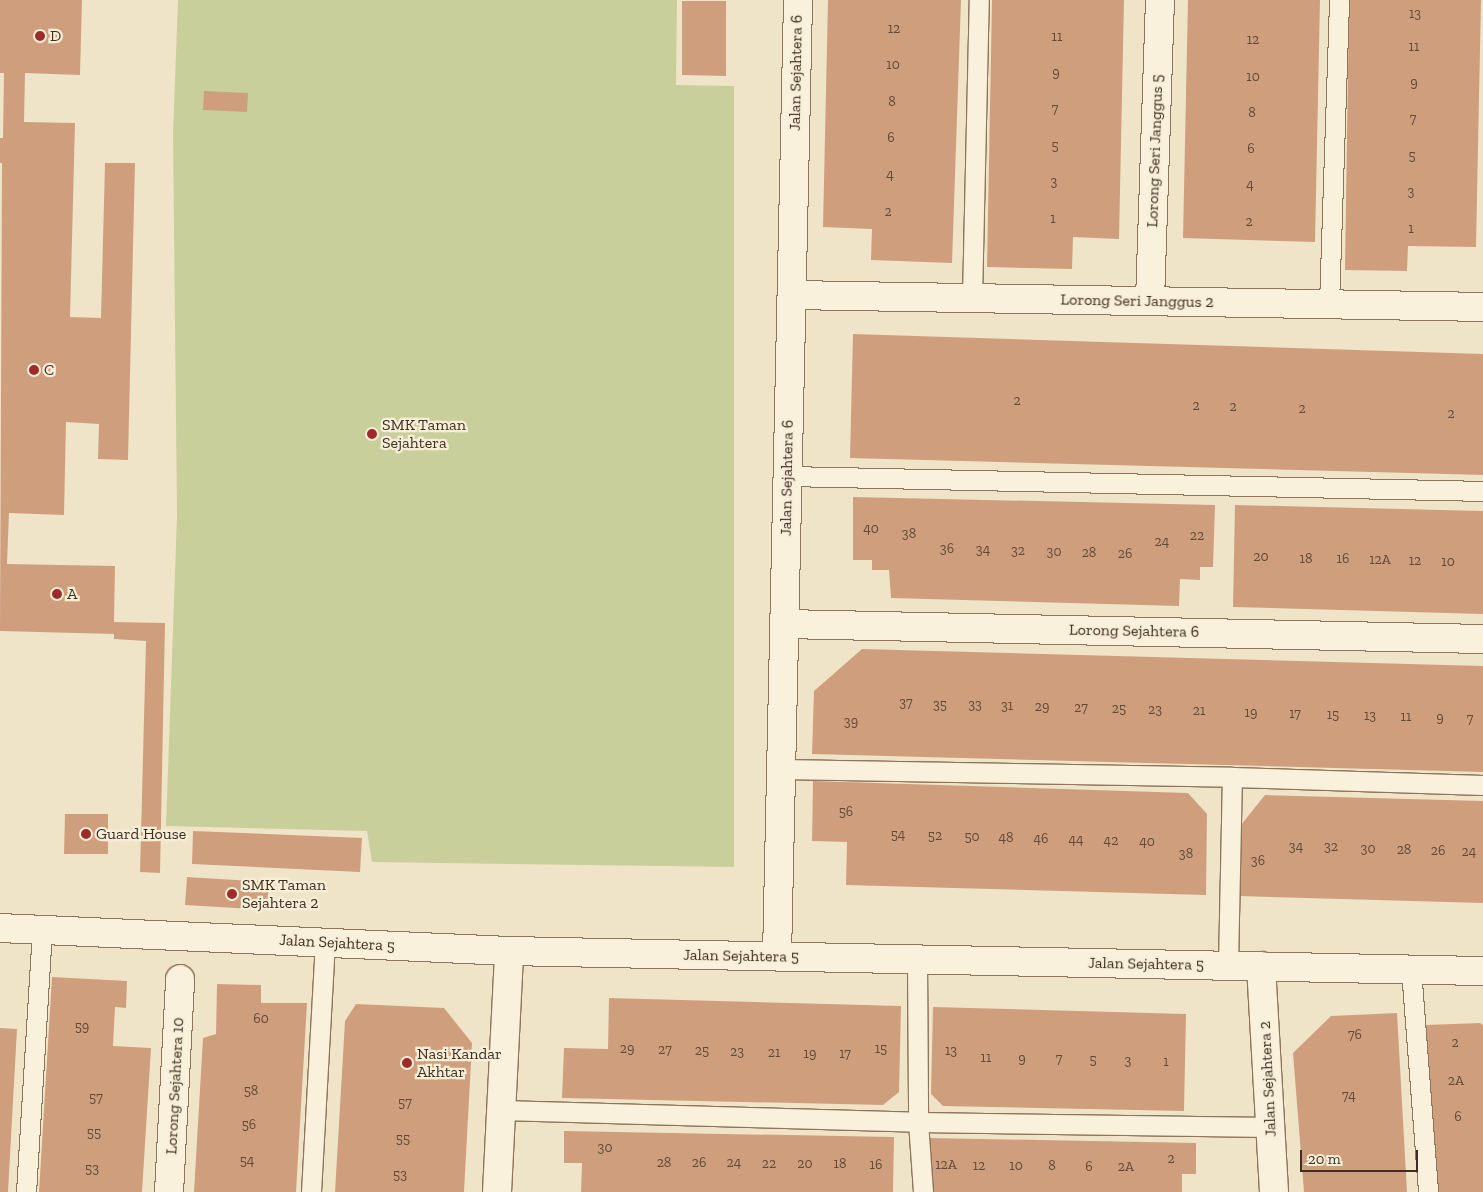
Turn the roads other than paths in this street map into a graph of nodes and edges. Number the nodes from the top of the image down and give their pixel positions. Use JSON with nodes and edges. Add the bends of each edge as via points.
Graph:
{"nodes":[{"id":1,"x":798,"y":0,"type":"edge"},
{"id":2,"x":979,"y":0,"type":"edge"},
{"id":3,"x":1160,"y":0,"type":"edge"},
{"id":4,"x":1339,"y":0,"type":"edge"},
{"id":5,"x":792,"y":295,"type":"junction"},
{"id":6,"x":972,"y":298,"type":"junction"},
{"id":7,"x":1150,"y":301,"type":"junction"},
{"id":8,"x":1329,"y":304,"type":"junction"},
{"id":9,"x":1483,"y":307,"type":"edge"},
{"id":10,"x":787,"y":476,"type":"junction"},
{"id":11,"x":1483,"y":491,"type":"edge"},
{"id":12,"x":784,"y":624,"type":"junction"},
{"id":13,"x":1483,"y":639,"type":"edge"},
{"id":14,"x":781,"y":769,"type":"junction"},
{"id":15,"x":1232,"y":777,"type":"junction"},
{"id":16,"x":1483,"y":785,"type":"edge"},
{"id":17,"x":0,"y":928,"type":"edge"},
{"id":18,"x":42,"y":930,"type":"junction"},
{"id":19,"x":326,"y":942,"type":"junction"},
{"id":20,"x":509,"y":951,"type":"junction"},
{"id":21,"x":777,"y":956,"type":"junction"},
{"id":22,"x":917,"y":959,"type":"junction"},
{"id":23,"x":1228,"y":965,"type":"junction"},
{"id":24,"x":1261,"y":966,"type":"junction"},
{"id":25,"x":1411,"y":969,"type":"junction"},
{"id":26,"x":1483,"y":971,"type":"edge"},
{"id":27,"x":180,"y":979,"type":"dead end"},
{"id":28,"x":501,"y":1110,"type":"junction"},
{"id":29,"x":918,"y":1122,"type":"junction"},
{"id":30,"x":1270,"y":1127,"type":"junction"},
{"id":31,"x":26,"y":1192,"type":"edge"},
{"id":32,"x":169,"y":1192,"type":"edge"},
{"id":33,"x":312,"y":1192,"type":"edge"},
{"id":34,"x":497,"y":1192,"type":"edge"},
{"id":35,"x":923,"y":1192,"type":"edge"},
{"id":36,"x":1274,"y":1192,"type":"edge"},
{"id":37,"x":1428,"y":1192,"type":"edge"}],
"edges":[{"from":1,"to":5,"type":"street","name":"Jalan Sejahtera 6"},
{"from":2,"to":6,"type":"lane"},
{"from":3,"to":7,"type":"street","name":"Lorong Seri Janggus 5"},
{"from":4,"to":8,"type":"lane"},
{"from":5,"to":6,"type":"street","name":"Lorong Seri Janggus 2"},
{"from":5,"to":10,"type":"street","name":"Jalan Sejahtera 6"},
{"from":6,"to":7,"type":"street","name":"Lorong Seri Janggus 2"},
{"from":7,"to":8,"type":"street","name":"Lorong Seri Janggus 2"},
{"from":8,"to":9,"type":"street","name":"Lorong Seri Janggus 2"},
{"from":10,"to":11,"type":"lane"},
{"from":10,"to":12,"type":"street","name":"Jalan Sejahtera 6"},
{"from":12,"to":13,"type":"street","name":"Lorong Sejahtera 6"},
{"from":12,"to":14,"type":"street","name":"Jalan Sejahtera 6"},
{"from":14,"to":15,"type":"lane"},
{"from":14,"to":21,"type":"street","name":"Jalan Sejahtera 6"},
{"from":15,"to":16,"type":"lane"},
{"from":15,"to":23,"type":"lane"},
{"from":17,"to":18,"type":"street","name":"Jalan Sejahtera 5"},
{"from":18,"to":19,"type":"street","name":"Jalan Sejahtera 5"},
{"from":18,"to":31,"type":"lane"},
{"from":19,"to":20,"type":"street","name":"Jalan Sejahtera 5"},
{"from":19,"to":33,"type":"lane"},
{"from":20,"to":21,"type":"street","name":"Jalan Sejahtera 5"},
{"from":20,"to":28,"type":"street"},
{"from":21,"to":22,"type":"street","name":"Jalan Sejahtera 5"},
{"from":22,"to":23,"type":"street","name":"Jalan Sejahtera 5"},
{"from":22,"to":29,"type":"lane"},
{"from":23,"to":24,"type":"street","name":"Jalan Sejahtera 5"},
{"from":24,"to":25,"type":"street","name":"Jalan Sejahtera 5"},
{"from":24,"to":30,"type":"street","name":"Jalan Sejahtera 2"},
{"from":25,"to":26,"type":"street","name":"Jalan Sejahtera 5"},
{"from":25,"to":37,"type":"lane"},
{"from":27,"to":32,"type":"street","name":"Lorong Sejahtera 10"},
{"from":28,"to":29,"type":"lane"},
{"from":28,"to":34,"type":"street"},
{"from":29,"to":30,"type":"lane"},
{"from":29,"to":35,"type":"lane"},
{"from":30,"to":36,"type":"street","name":"Jalan Sejahtera 2"}]}
